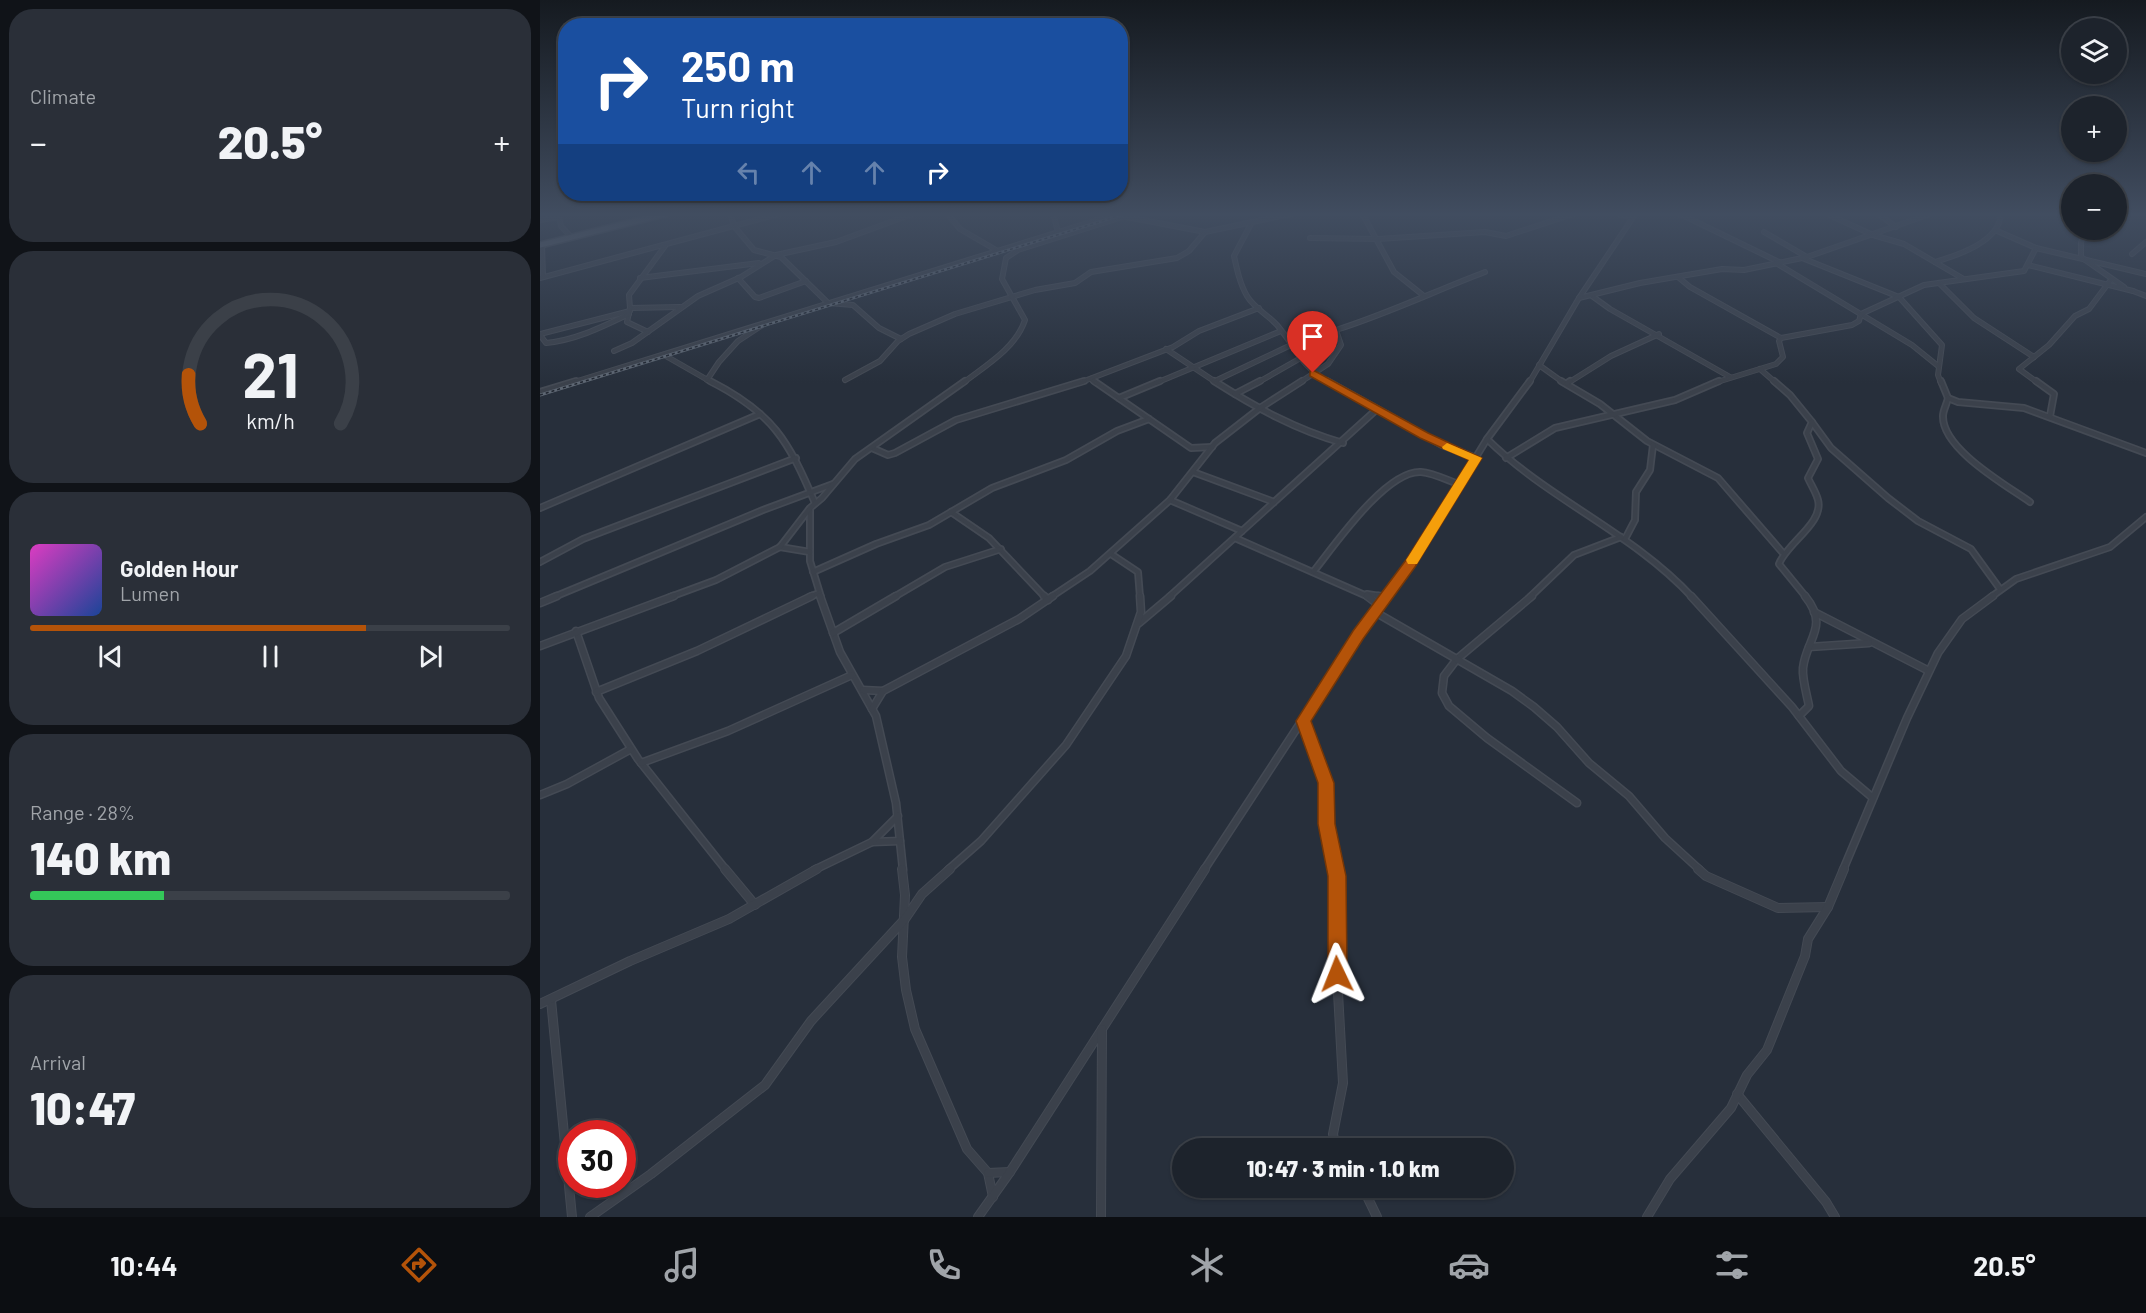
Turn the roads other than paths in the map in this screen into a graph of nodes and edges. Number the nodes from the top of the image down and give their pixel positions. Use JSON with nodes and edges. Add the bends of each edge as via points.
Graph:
{"nodes":[{"id":1,"x":568,"y":270,"type":"edge"},
{"id":2,"x":646,"y":270,"type":"edge"},
{"id":3,"x":706,"y":270,"type":"edge"},
{"id":4,"x":751,"y":270,"type":"edge"},
{"id":5,"x":793,"y":270,"type":"edge"},
{"id":6,"x":933,"y":270,"type":"edge"},
{"id":7,"x":1003,"y":270,"type":"edge"},
{"id":8,"x":1105,"y":270,"type":"edge"},
{"id":9,"x":1238,"y":270,"type":"edge"},
{"id":10,"x":1394,"y":270,"type":"edge"},
{"id":11,"x":1598,"y":270,"type":"edge"},
{"id":12,"x":1718,"y":270,"type":"edge"},
{"id":13,"x":1789,"y":270,"type":"edge"},
{"id":14,"x":1835,"y":270,"type":"edge"},
{"id":15,"x":1948,"y":270,"type":"edge"},
{"id":16,"x":2025,"y":270,"type":"edge"},
{"id":17,"x":2046,"y":270,"type":"edge"},
{"id":18,"x":2099,"y":270,"type":"edge"},
{"id":19,"x":2130,"y":270,"type":"edge"},
{"id":20,"x":1485,"y":272,"type":"dead end"},
{"id":21,"x":2146,"y":274,"type":"edge"},
{"id":22,"x":541,"y":277,"type":"edge"},
{"id":23,"x":1678,"y":277,"type":"junction"},
{"id":24,"x":640,"y":278,"type":"junction"},
{"id":25,"x":1962,"y":278,"type":"junction"},
{"id":26,"x":738,"y":279,"type":"junction"},
{"id":27,"x":806,"y":281,"type":"junction"},
{"id":28,"x":2110,"y":281,"type":"junction"},
{"id":29,"x":1939,"y":283,"type":"junction"},
{"id":30,"x":2106,"y":286,"type":"junction"},
{"id":31,"x":2133,"y":291,"type":"junction"},
{"id":32,"x":1424,"y":296,"type":"junction"},
{"id":33,"x":1592,"y":296,"type":"junction"},
{"id":34,"x":2146,"y":296,"type":"edge"},
{"id":35,"x":1013,"y":297,"type":"junction"},
{"id":36,"x":1899,"y":297,"type":"junction"},
{"id":37,"x":1579,"y":298,"type":"junction"},
{"id":38,"x":828,"y":303,"type":"junction"},
{"id":39,"x":680,"y":307,"type":"junction"},
{"id":40,"x":1259,"y":308,"type":"junction"},
{"id":41,"x":630,"y":311,"type":"junction"},
{"id":42,"x":1862,"y":314,"type":"junction"},
{"id":43,"x":765,"y":322,"type":"junction"},
{"id":44,"x":1281,"y":331,"type":"junction"},
{"id":45,"x":648,"y":332,"type":"junction"},
{"id":46,"x":540,"y":334,"type":"edge"},
{"id":47,"x":1659,"y":334,"type":"junction"},
{"id":48,"x":1781,"y":338,"type":"junction"},
{"id":49,"x":901,"y":339,"type":"junction"},
{"id":50,"x":1291,"y":345,"type":"junction"},
{"id":51,"x":1166,"y":349,"type":"junction"},
{"id":52,"x":614,"y":351,"type":"dead end"},
{"id":53,"x":663,"y":354,"type":"junction"},
{"id":54,"x":2034,"y":357,"type":"junction"},
{"id":55,"x":1299,"y":359,"type":"junction"},
{"id":56,"x":1539,"y":365,"type":"junction"},
{"id":57,"x":1938,"y":366,"type":"junction"},
{"id":58,"x":1194,"y":367,"type":"junction"},
{"id":59,"x":1760,"y":369,"type":"junction"},
{"id":60,"x":1313,"y":373,"type":"junction"},
{"id":61,"x":1730,"y":377,"type":"junction"},
{"id":62,"x":1091,"y":379,"type":"junction"},
{"id":63,"x":707,"y":380,"type":"junction"},
{"id":64,"x":845,"y":380,"type":"dead end"},
{"id":65,"x":1215,"y":381,"type":"junction"},
{"id":66,"x":1567,"y":383,"type":"junction"},
{"id":67,"x":540,"y":392,"type":"edge"},
{"id":68,"x":1235,"y":394,"type":"junction"},
{"id":69,"x":1119,"y":398,"type":"junction"},
{"id":70,"x":1948,"y":398,"type":"junction"},
{"id":71,"x":1260,"y":408,"type":"junction"},
{"id":72,"x":1376,"y":410,"type":"junction"},
{"id":73,"x":760,"y":414,"type":"junction"},
{"id":74,"x":1614,"y":414,"type":"junction"},
{"id":75,"x":2050,"y":416,"type":"junction"},
{"id":76,"x":1149,"y":419,"type":"junction"},
{"id":77,"x":1812,"y":422,"type":"junction"},
{"id":78,"x":1487,"y":439,"type":"junction"},
{"id":79,"x":1343,"y":443,"type":"junction"},
{"id":80,"x":1653,"y":445,"type":"junction"},
{"id":81,"x":1212,"y":447,"type":"junction"},
{"id":82,"x":872,"y":448,"type":"junction"},
{"id":83,"x":2146,"y":453,"type":"edge"},
{"id":84,"x":1476,"y":458,"type":"junction"},
{"id":85,"x":1506,"y":458,"type":"junction"},
{"id":86,"x":796,"y":459,"type":"junction"},
{"id":87,"x":1193,"y":472,"type":"junction"},
{"id":88,"x":834,"y":484,"type":"junction"},
{"id":89,"x":1461,"y":485,"type":"junction"},
{"id":90,"x":810,"y":492,"type":"junction"},
{"id":91,"x":1170,"y":500,"type":"junction"},
{"id":92,"x":1274,"y":502,"type":"junction"},
{"id":93,"x":2030,"y":502,"type":"dead end"},
{"id":94,"x":813,"y":506,"type":"junction"},
{"id":95,"x":540,"y":508,"type":"edge"},
{"id":96,"x":951,"y":512,"type":"junction"},
{"id":97,"x":2146,"y":517,"type":"edge"},
{"id":98,"x":1242,"y":531,"type":"junction"},
{"id":99,"x":1235,"y":538,"type":"junction"},
{"id":100,"x":1623,"y":538,"type":"junction"},
{"id":101,"x":780,"y":548,"type":"junction"},
{"id":102,"x":1001,"y":549,"type":"junction"},
{"id":103,"x":810,"y":552,"type":"junction"},
{"id":104,"x":1782,"y":552,"type":"junction"},
{"id":105,"x":1111,"y":554,"type":"junction"},
{"id":106,"x":540,"y":562,"type":"edge"},
{"id":107,"x":1314,"y":571,"type":"junction"},
{"id":108,"x":813,"y":572,"type":"junction"},
{"id":109,"x":2000,"y":589,"type":"junction"},
{"id":110,"x":819,"y":593,"type":"junction"},
{"id":111,"x":1365,"y":594,"type":"junction"},
{"id":112,"x":1386,"y":597,"type":"junction"},
{"id":113,"x":1048,"y":600,"type":"junction"},
{"id":114,"x":540,"y":603,"type":"edge"},
{"id":115,"x":1377,"y":609,"type":"junction"},
{"id":116,"x":1814,"y":612,"type":"junction"},
{"id":117,"x":1139,"y":623,"type":"junction"},
{"id":118,"x":576,"y":631,"type":"junction"},
{"id":119,"x":833,"y":633,"type":"junction"},
{"id":120,"x":1870,"y":642,"type":"junction"},
{"id":121,"x":540,"y":646,"type":"edge"},
{"id":122,"x":1809,"y":647,"type":"junction"},
{"id":123,"x":1457,"y":659,"type":"junction"},
{"id":124,"x":1929,"y":671,"type":"junction"},
{"id":125,"x":852,"y":675,"type":"junction"},
{"id":126,"x":863,"y":690,"type":"junction"},
{"id":127,"x":597,"y":692,"type":"junction"},
{"id":128,"x":883,"y":692,"type":"junction"},
{"id":129,"x":872,"y":709,"type":"junction"},
{"id":130,"x":1799,"y":716,"type":"junction"},
{"id":131,"x":1303,"y":721,"type":"junction"},
{"id":132,"x":631,"y":749,"type":"junction"},
{"id":133,"x":641,"y":763,"type":"junction"},
{"id":134,"x":540,"y":795,"type":"edge"},
{"id":135,"x":1873,"y":798,"type":"junction"},
{"id":136,"x":1577,"y":803,"type":"dead end"},
{"id":137,"x":898,"y":816,"type":"junction"},
{"id":138,"x":900,"y":841,"type":"junction"},
{"id":139,"x":872,"y":842,"type":"junction"},
{"id":140,"x":755,"y":905,"type":"junction"},
{"id":141,"x":1828,"y":907,"type":"junction"},
{"id":142,"x":905,"y":919,"type":"junction"},
{"id":143,"x":551,"y":1000,"type":"junction"},
{"id":144,"x":540,"y":1004,"type":"edge"},
{"id":145,"x":1102,"y":1027,"type":"junction"},
{"id":146,"x":1737,"y":1094,"type":"junction"},
{"id":147,"x":1334,"y":1138,"type":"edge"},
{"id":148,"x":1010,"y":1172,"type":"junction"},
{"id":149,"x":988,"y":1173,"type":"junction"},
{"id":150,"x":993,"y":1197,"type":"junction"},
{"id":151,"x":1368,"y":1198,"type":"edge"},
{"id":152,"x":572,"y":1217,"type":"edge"},
{"id":153,"x":590,"y":1217,"type":"edge"},
{"id":154,"x":978,"y":1217,"type":"edge"},
{"id":155,"x":1101,"y":1217,"type":"edge"},
{"id":156,"x":1377,"y":1217,"type":"edge"},
{"id":157,"x":1647,"y":1217,"type":"edge"},
{"id":158,"x":1835,"y":1217,"type":"edge"}],
"edges":[{"from":1,"to":22,"type":"street"},
{"from":2,"to":24,"type":"street"},
{"from":3,"to":24,"type":"street"},
{"from":4,"to":26,"type":"street"},
{"from":5,"to":27,"type":"street"},
{"from":6,"to":38,"type":"street"},
{"from":7,"to":35,"type":"street","via":[[1002,279]]},
{"from":8,"to":35,"type":"street","via":[[1091,272],[1075,283]]},
{"from":9,"to":40,"type":"street","via":[[1246,294]]},
{"from":10,"to":32,"type":"street"},
{"from":11,"to":37,"type":"street"},
{"from":12,"to":23,"type":"street"},
{"from":13,"to":42,"type":"street"},
{"from":14,"to":36,"type":"street"},
{"from":15,"to":25,"type":"street"},
{"from":16,"to":25,"type":"street"},
{"from":17,"to":30,"type":"street"},
{"from":18,"to":28,"type":"street"},
{"from":19,"to":21,"type":"street"},
{"from":20,"to":32,"type":"street"},
{"from":23,"to":33,"type":"street"},
{"from":23,"to":48,"type":"street"},
{"from":24,"to":41,"type":"street","via":[[629,295]]},
{"from":25,"to":29,"type":"street"},
{"from":26,"to":27,"type":"street","via":[[759,298]]},
{"from":26,"to":39,"type":"street"},
{"from":27,"to":38,"type":"street"},
{"from":28,"to":30,"type":"street"},
{"from":28,"to":31,"type":"street"},
{"from":29,"to":36,"type":"street","via":[[1924,285]]},
{"from":29,"to":54,"type":"street","via":[[1974,318]]},
{"from":30,"to":31,"type":"street"},
{"from":30,"to":54,"type":"street","via":[[2089,309],[2075,316]]},
{"from":31,"to":34,"type":"street"},
{"from":32,"to":60,"type":"street","via":[[1336,330],[1340,348],[1332,360]]},
{"from":33,"to":37,"type":"street"},
{"from":33,"to":47,"type":"street"},
{"from":35,"to":49,"type":"street","via":[[955,314]]},
{"from":35,"to":82,"type":"street","via":[[1025,320],[1000,355]]},
{"from":36,"to":42,"type":"street"},
{"from":36,"to":57,"type":"street","via":[[1942,345]]},
{"from":37,"to":56,"type":"street"},
{"from":38,"to":43,"type":"street"},
{"from":38,"to":49,"type":"street","via":[[853,304],[879,328]]},
{"from":39,"to":41,"type":"street"},
{"from":39,"to":45,"type":"street"},
{"from":40,"to":44,"type":"street"},
{"from":40,"to":51,"type":"street","via":[[1199,331]]},
{"from":41,"to":45,"type":"street","via":[[628,323]]},
{"from":41,"to":46,"type":"street"},
{"from":41,"to":46,"type":"street","via":[[598,330],[559,341],[546,343]]},
{"from":42,"to":48,"type":"street","via":[[1852,325]]},
{"from":42,"to":57,"type":"street"},
{"from":43,"to":53,"type":"street"},
{"from":43,"to":63,"type":"street","via":[[743,336],[718,361]]},
{"from":44,"to":50,"type":"street"},
{"from":44,"to":58,"type":"street"},
{"from":45,"to":52,"type":"street"},
{"from":47,"to":61,"type":"street"},
{"from":47,"to":66,"type":"street","via":[[1611,356]]},
{"from":48,"to":59,"type":"street","via":[[1781,360]]},
{"from":49,"to":64,"type":"street","via":[[880,361]]},
{"from":50,"to":55,"type":"street"},
{"from":50,"to":65,"type":"street"},
{"from":51,"to":58,"type":"street"},
{"from":51,"to":62,"type":"street"},
{"from":53,"to":63,"type":"street"},
{"from":53,"to":67,"type":"street"},
{"from":54,"to":75,"type":"street","via":[[2019,369],[2054,394]]},
{"from":55,"to":60,"type":"street"},
{"from":55,"to":68,"type":"street"},
{"from":56,"to":66,"type":"street"},
{"from":56,"to":78,"type":"street"},
{"from":57,"to":70,"type":"street"},
{"from":58,"to":65,"type":"street"},
{"from":58,"to":69,"type":"street"},
{"from":59,"to":61,"type":"street"},
{"from":59,"to":77,"type":"street","via":[[1791,395]]},
{"from":60,"to":71,"type":"street"},
{"from":60,"to":72,"type":"street"},
{"from":61,"to":74,"type":"street","via":[[1680,398]]},
{"from":62,"to":69,"type":"street"},
{"from":62,"to":82,"type":"street","via":[[956,420],[895,453],[888,455]]},
{"from":63,"to":73,"type":"street","via":[[740,396]]},
{"from":65,"to":68,"type":"street"},
{"from":66,"to":74,"type":"street"},
{"from":68,"to":71,"type":"street"},
{"from":69,"to":76,"type":"street"},
{"from":70,"to":75,"type":"street","via":[[2018,406]]},
{"from":70,"to":93,"type":"street","via":[[1943,422],[1956,447]]},
{"from":71,"to":79,"type":"street","via":[[1318,437]]},
{"from":71,"to":81,"type":"street"},
{"from":72,"to":79,"type":"street"},
{"from":72,"to":84,"type":"street"},
{"from":73,"to":86,"type":"street","via":[[783,437]]},
{"from":73,"to":95,"type":"street"},
{"from":74,"to":80,"type":"street"},
{"from":74,"to":85,"type":"street","via":[[1555,428]]},
{"from":75,"to":83,"type":"street"},
{"from":76,"to":81,"type":"street","via":[[1191,448]]},
{"from":76,"to":96,"type":"street","via":[[1117,431],[1066,460],[998,485]]},
{"from":77,"to":104,"type":"street","via":[[1807,433],[1818,459],[1808,478],[1818,509],[1808,528]]},
{"from":77,"to":109,"type":"street","via":[[1831,448],[1880,492],[1918,520],[1971,549]]},
{"from":78,"to":84,"type":"street"},
{"from":78,"to":85,"type":"street"},
{"from":79,"to":92,"type":"street"},
{"from":80,"to":100,"type":"street","via":[[1650,470],[1636,492],[1635,520]]},
{"from":80,"to":104,"type":"street","via":[[1718,478]]},
{"from":81,"to":87,"type":"street"},
{"from":82,"to":88,"type":"street","via":[[855,459]]},
{"from":84,"to":89,"type":"street"},
{"from":85,"to":100,"type":"street","via":[[1574,509]]},
{"from":86,"to":90,"type":"street"},
{"from":86,"to":106,"type":"street","via":[[583,539]]},
{"from":87,"to":91,"type":"street"},
{"from":87,"to":92,"type":"street"},
{"from":88,"to":90,"type":"street"},
{"from":88,"to":94,"type":"street"},
{"from":89,"to":107,"type":"street","via":[[1419,472],[1393,484],[1372,502]]},
{"from":89,"to":112,"type":"street"},
{"from":90,"to":94,"type":"street"},
{"from":90,"to":114,"type":"street"},
{"from":91,"to":98,"type":"street"},
{"from":91,"to":105,"type":"street"},
{"from":92,"to":98,"type":"street"},
{"from":94,"to":101,"type":"street"},
{"from":94,"to":103,"type":"street"},
{"from":96,"to":102,"type":"street"},
{"from":96,"to":108,"type":"street","via":[[929,525]]},
{"from":97,"to":109,"type":"street","via":[[2110,547],[2042,568]]},
{"from":98,"to":99,"type":"street"},
{"from":99,"to":107,"type":"street"},
{"from":99,"to":117,"type":"street"},
{"from":100,"to":123,"type":"street","via":[[1574,555]]},
{"from":100,"to":130,"type":"street","via":[[1676,580]]},
{"from":101,"to":103,"type":"street"},
{"from":101,"to":118,"type":"street","via":[[716,580]]},
{"from":102,"to":113,"type":"street"},
{"from":102,"to":119,"type":"street","via":[[945,567]]},
{"from":103,"to":108,"type":"street"},
{"from":104,"to":116,"type":"street","via":[[1779,564]]},
{"from":105,"to":113,"type":"street"},
{"from":105,"to":117,"type":"street","via":[[1138,572]]},
{"from":107,"to":111,"type":"street"},
{"from":108,"to":110,"type":"street"},
{"from":109,"to":124,"type":"street","via":[[1962,620]]},
{"from":110,"to":119,"type":"street"},
{"from":110,"to":127,"type":"street","via":[[697,651]]},
{"from":111,"to":112,"type":"street"},
{"from":111,"to":115,"type":"street"},
{"from":112,"to":115,"type":"street"},
{"from":113,"to":128,"type":"street"},
{"from":115,"to":123,"type":"street"},
{"from":115,"to":131,"type":"street"},
{"from":116,"to":120,"type":"street"},
{"from":116,"to":122,"type":"street","via":[[1816,632]]},
{"from":117,"to":142,"type":"street","via":[[1126,656],[1079,729],[981,841],[922,894]]},
{"from":118,"to":121,"type":"street"},
{"from":118,"to":127,"type":"street"},
{"from":119,"to":125,"type":"street"},
{"from":120,"to":122,"type":"street"},
{"from":120,"to":124,"type":"street"},
{"from":122,"to":130,"type":"street","via":[[1803,668],[1809,706]]},
{"from":123,"to":136,"type":"street","via":[[1444,676],[1442,693],[1449,706]]},
{"from":123,"to":141,"type":"street","via":[[1542,713],[1706,876],[1783,909]]},
{"from":124,"to":135,"type":"street"},
{"from":125,"to":126,"type":"street"},
{"from":125,"to":133,"type":"street","via":[[728,731]]},
{"from":126,"to":128,"type":"street"},
{"from":126,"to":129,"type":"street"},
{"from":127,"to":132,"type":"street"},
{"from":128,"to":129,"type":"street"},
{"from":129,"to":137,"type":"street"},
{"from":130,"to":135,"type":"street","via":[[1853,785]]},
{"from":131,"to":145,"type":"street"},
{"from":131,"to":147,"type":"street","via":[[1326,783],[1326,824],[1337,876],[1336,956],[1343,1083]]},
{"from":132,"to":133,"type":"street"},
{"from":132,"to":134,"type":"street"},
{"from":133,"to":140,"type":"street"},
{"from":135,"to":141,"type":"street"},
{"from":137,"to":138,"type":"street"},
{"from":137,"to":139,"type":"street"},
{"from":138,"to":139,"type":"street"},
{"from":138,"to":142,"type":"street"},
{"from":139,"to":140,"type":"street"},
{"from":140,"to":143,"type":"street"},
{"from":141,"to":146,"type":"street","via":[[1808,939],[1805,956],[1767,1050]]},
{"from":142,"to":149,"type":"street","via":[[902,957],[915,1029],[967,1149]]},
{"from":142,"to":153,"type":"street","via":[[811,1021],[765,1085]]},
{"from":143,"to":144,"type":"street"},
{"from":143,"to":152,"type":"street"},
{"from":145,"to":148,"type":"street"},
{"from":145,"to":155,"type":"street"},
{"from":146,"to":157,"type":"street","via":[[1726,1114],[1670,1179]]},
{"from":146,"to":158,"type":"street"},
{"from":148,"to":149,"type":"street"},
{"from":148,"to":150,"type":"street"},
{"from":149,"to":150,"type":"street"},
{"from":150,"to":154,"type":"street"},
{"from":151,"to":156,"type":"street"}]}
